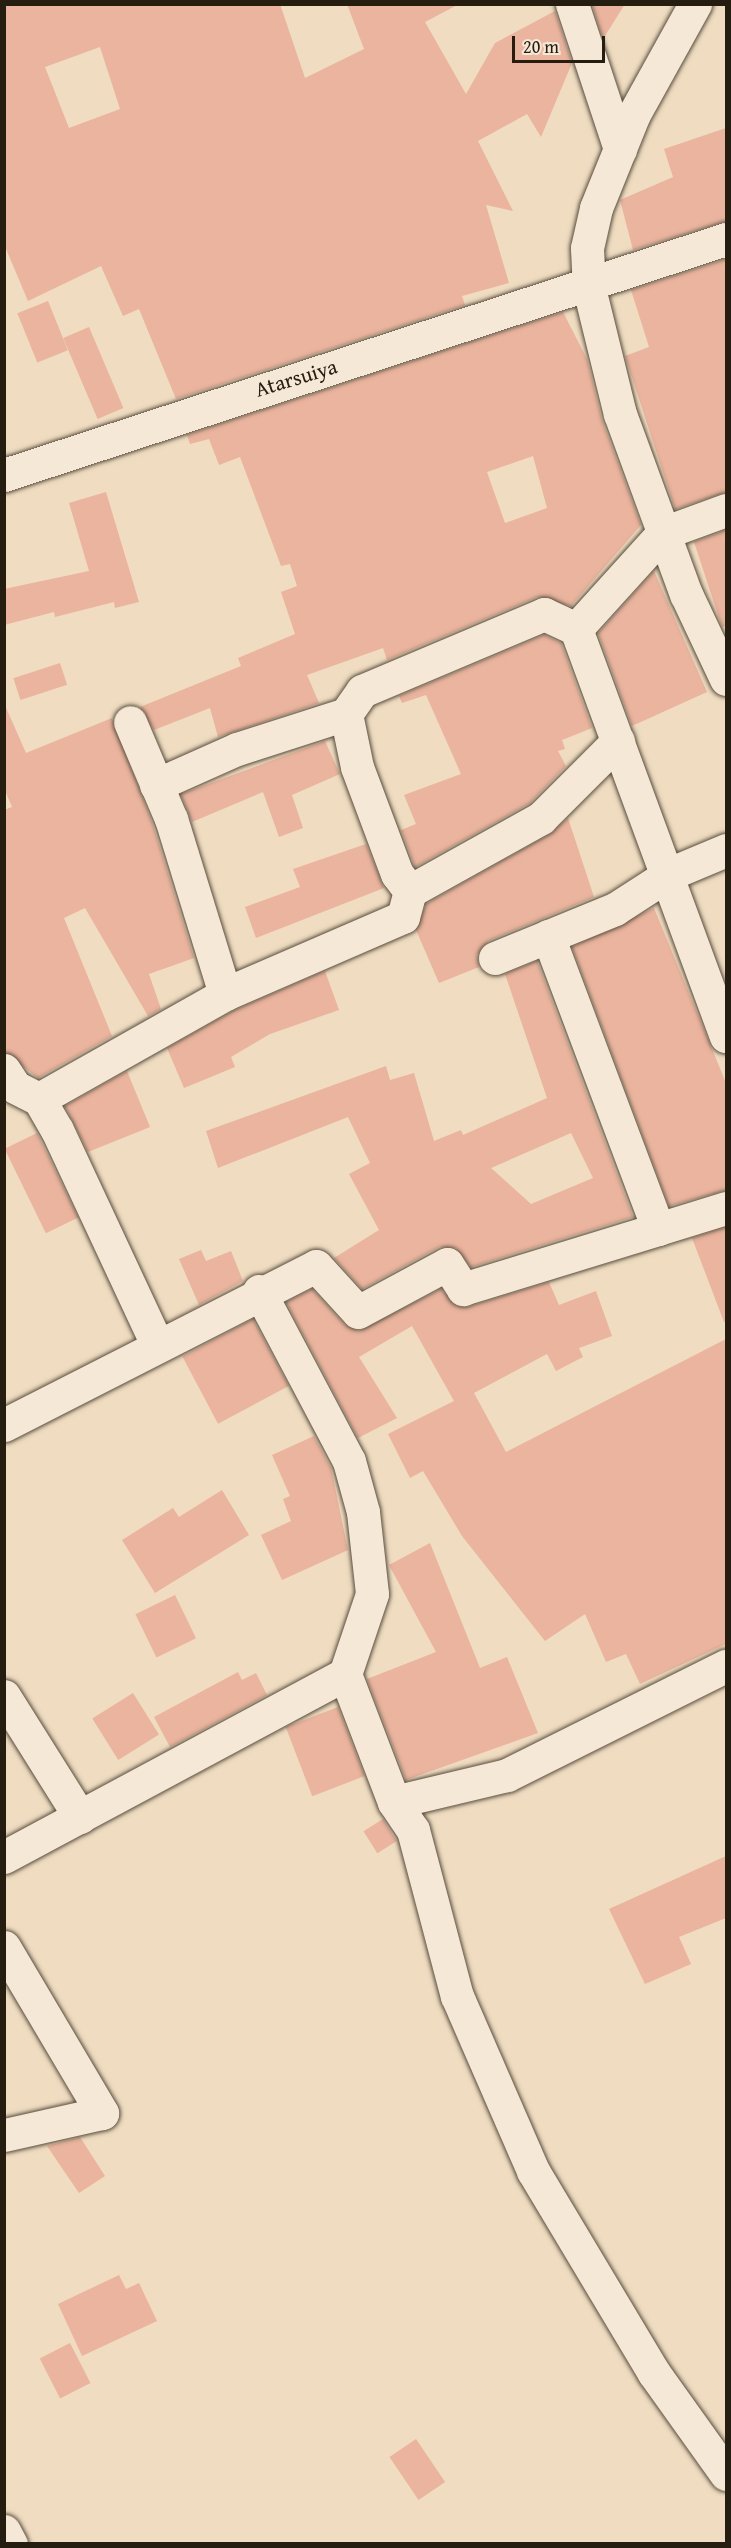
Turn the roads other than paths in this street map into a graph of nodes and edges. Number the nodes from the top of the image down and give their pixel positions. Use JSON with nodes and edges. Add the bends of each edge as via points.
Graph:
{"nodes":[{"id":1,"x":572,"y":4,"type":"edge"},
{"id":2,"x":695,"y":4,"type":"edge"},
{"id":3,"x":620,"y":149,"type":"junction"},
{"id":4,"x":726,"y":238,"type":"edge"},
{"id":5,"x":589,"y":288,"type":"junction"},
{"id":6,"x":4,"y":475,"type":"edge"},
{"id":7,"x":726,"y":510,"type":"edge"},
{"id":8,"x":663,"y":533,"type":"junction"},
{"id":9,"x":576,"y":629,"type":"junction"},
{"id":10,"x":726,"y":679,"type":"edge"},
{"id":11,"x":346,"y":714,"type":"junction"},
{"id":12,"x":130,"y":722,"type":"dead end"},
{"id":13,"x":618,"y":741,"type":"junction"},
{"id":14,"x":156,"y":786,"type":"junction"},
{"id":15,"x":726,"y":850,"type":"edge"},
{"id":16,"x":669,"y":874,"type":"junction"},
{"id":17,"x":410,"y":891,"type":"junction"},
{"id":18,"x":548,"y":936,"type":"junction"},
{"id":19,"x":495,"y":958,"type":"dead end"},
{"id":20,"x":225,"y":994,"type":"junction"},
{"id":21,"x":726,"y":1036,"type":"edge"},
{"id":22,"x":4,"y":1070,"type":"edge"},
{"id":23,"x":39,"y":1099,"type":"junction"},
{"id":24,"x":726,"y":1208,"type":"edge"},
{"id":25,"x":657,"y":1229,"type":"junction"},
{"id":26,"x":259,"y":1291,"type":"junction"},
{"id":27,"x":157,"y":1344,"type":"junction"},
{"id":28,"x":4,"y":1425,"type":"edge"},
{"id":29,"x":726,"y":1666,"type":"edge"},
{"id":30,"x":345,"y":1674,"type":"junction"},
{"id":31,"x":4,"y":1696,"type":"edge"},
{"id":32,"x":394,"y":1802,"type":"junction"},
{"id":33,"x":80,"y":1816,"type":"junction"},
{"id":34,"x":4,"y":1857,"type":"edge"},
{"id":35,"x":4,"y":1947,"type":"edge"},
{"id":36,"x":4,"y":2135,"type":"edge"},
{"id":37,"x":726,"y":2474,"type":"edge"},
{"id":38,"x":4,"y":2531,"type":"edge"},
{"id":39,"x":11,"y":2544,"type":"edge"}],
"edges":[{"from":1,"to":3,"type":"street"},
{"from":2,"to":3,"type":"street"},
{"from":3,"to":5,"type":"street","via":[[587,249]]},
{"from":4,"to":5,"type":"street","name":"Atarsuiya"},
{"from":5,"to":6,"type":"street","name":"Atarsuiya","via":[[190,411]]},
{"from":5,"to":8,"type":"street","via":[[620,414]]},
{"from":7,"to":8,"type":"street"},
{"from":8,"to":9,"type":"street"},
{"from":8,"to":10,"type":"street"},
{"from":9,"to":11,"type":"street","via":[[544,614],[362,691]]},
{"from":9,"to":13,"type":"street"},
{"from":11,"to":14,"type":"street","via":[[237,749]]},
{"from":11,"to":17,"type":"street","via":[[357,766],[397,874]]},
{"from":12,"to":14,"type":"street"},
{"from":13,"to":16,"type":"street"},
{"from":13,"to":17,"type":"street","via":[[541,818]]},
{"from":14,"to":20,"type":"street"},
{"from":15,"to":16,"type":"street"},
{"from":16,"to":18,"type":"street","via":[[615,909]]},
{"from":16,"to":21,"type":"street"},
{"from":17,"to":20,"type":"street","via":[[403,916]]},
{"from":18,"to":19,"type":"street"},
{"from":18,"to":25,"type":"street"},
{"from":20,"to":23,"type":"street"},
{"from":22,"to":23,"type":"street","via":[[15,1087]]},
{"from":23,"to":27,"type":"street"},
{"from":24,"to":25,"type":"street"},
{"from":25,"to":26,"type":"street","via":[[464,1289],[447,1264],[358,1312],[316,1266]]},
{"from":26,"to":27,"type":"street"},
{"from":26,"to":30,"type":"street","via":[[349,1461],[363,1512],[372,1594]]},
{"from":27,"to":28,"type":"street"},
{"from":29,"to":32,"type":"street","via":[[507,1775]]},
{"from":30,"to":32,"type":"street"},
{"from":30,"to":33,"type":"street"},
{"from":31,"to":33,"type":"street"},
{"from":32,"to":37,"type":"street","via":[[413,1830],[457,1996],[533,2171],[654,2373]]},
{"from":33,"to":34,"type":"street"},
{"from":35,"to":36,"type":"street","via":[[102,2113]]},
{"from":38,"to":39,"type":"street"}]}
